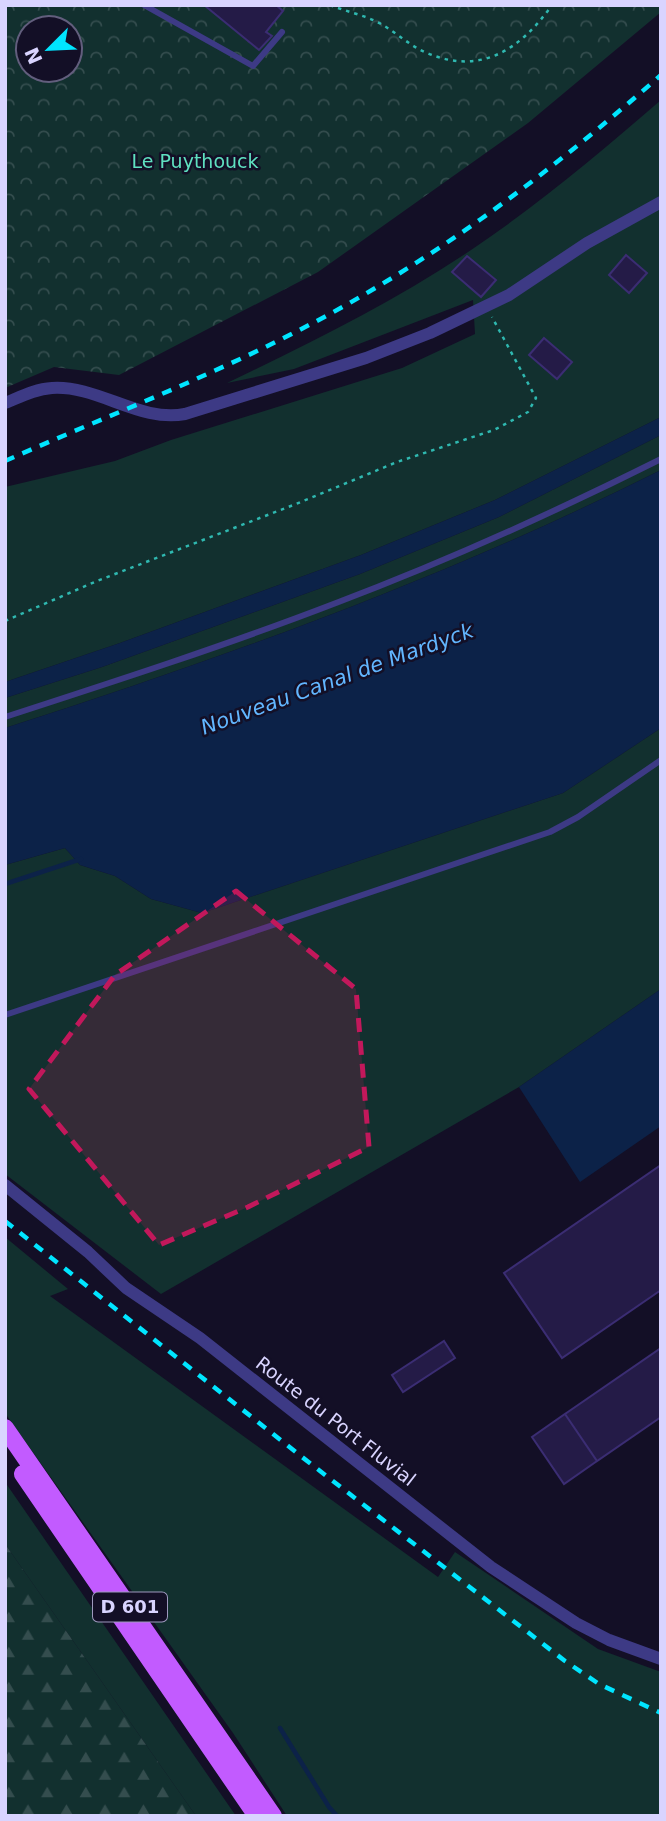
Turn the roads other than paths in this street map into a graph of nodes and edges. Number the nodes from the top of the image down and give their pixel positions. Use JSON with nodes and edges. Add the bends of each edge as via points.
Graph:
{"nodes":[{"id":1,"x":148,"y":6,"type":"edge"},
{"id":2,"x":282,"y":32,"type":"dead end"},
{"id":3,"x":661,"y":202,"type":"edge"},
{"id":4,"x":5,"y":403,"type":"edge"},
{"id":5,"x":661,"y":459,"type":"edge"},
{"id":6,"x":5,"y":717,"type":"edge"},
{"id":7,"x":661,"y":760,"type":"edge"},
{"id":8,"x":5,"y":1015,"type":"edge"},
{"id":9,"x":5,"y":1185,"type":"edge"},
{"id":10,"x":5,"y":1428,"type":"edge"},
{"id":11,"x":5,"y":1448,"type":"edge"},
{"id":12,"x":661,"y":1659,"type":"edge"},
{"id":13,"x":257,"y":1816,"type":"edge"},
{"id":14,"x":273,"y":1816,"type":"edge"}],
"edges":[{"from":1,"to":2,"type":"lane","via":[[253,66]]},
{"from":3,"to":4,"type":"street","via":[[509,295],[398,347],[172,416],[63,388],[41,389]]},
{"from":5,"to":6,"type":"lane","via":[[560,508],[338,603]]},
{"from":7,"to":8,"type":"lane","via":[[550,832]]},
{"from":9,"to":12,"type":"street","name":"Route du Port Fluvial","via":[[126,1288],[200,1338],[491,1567],[576,1623]]},
{"from":10,"to":14,"type":"main road","number":"D 601"},
{"from":11,"to":13,"type":"main road","number":"D 601"}]}
